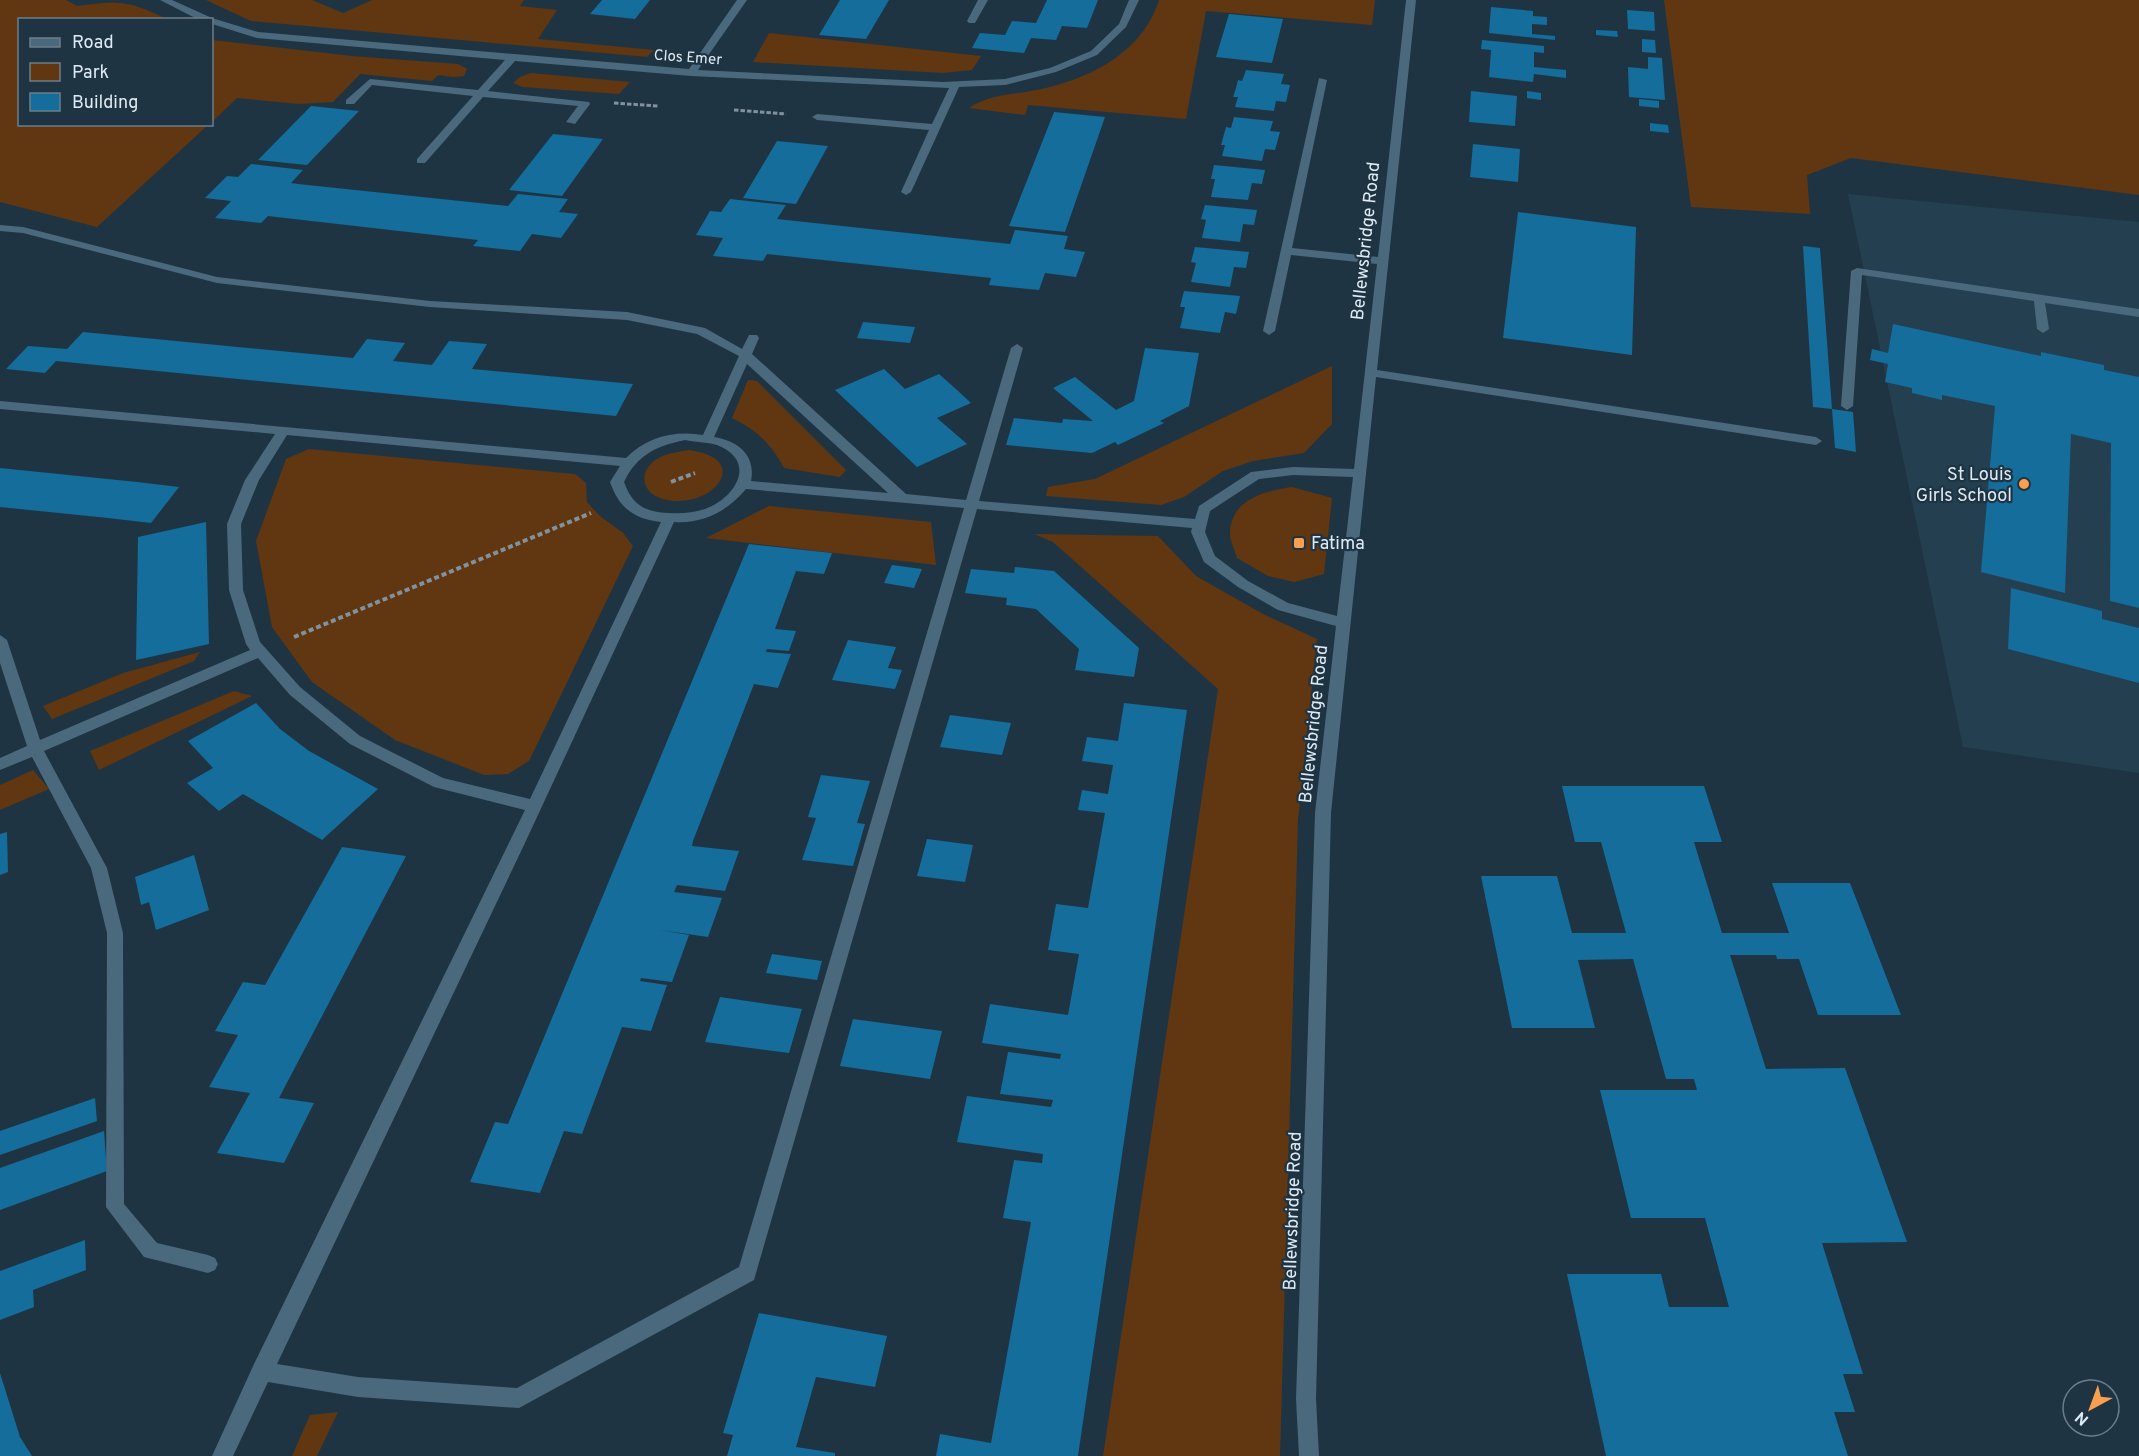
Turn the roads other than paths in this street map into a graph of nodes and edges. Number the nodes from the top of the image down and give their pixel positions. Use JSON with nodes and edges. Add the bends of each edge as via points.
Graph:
{"nodes":[{"id":1,"x":165,"y":0,"type":"edge"},
{"id":2,"x":742,"y":0,"type":"edge"},
{"id":3,"x":982,"y":0,"type":"edge"},
{"id":4,"x":1134,"y":0,"type":"edge"},
{"id":5,"x":1411,"y":0,"type":"edge"},
{"id":6,"x":206,"y":18,"type":"edge"},
{"id":7,"x":213,"y":21,"type":"edge"},
{"id":8,"x":972,"y":21,"type":"dead end"},
{"id":9,"x":513,"y":57,"type":"junction"},
{"id":10,"x":692,"y":73,"type":"junction"},
{"id":11,"x":1323,"y":80,"type":"dead end"},
{"id":12,"x":955,"y":85,"type":"junction"},
{"id":13,"x":480,"y":93,"type":"junction"},
{"id":14,"x":350,"y":102,"type":"dead end"},
{"id":15,"x":817,"y":117,"type":"dead end"},
{"id":16,"x":571,"y":122,"type":"dead end"},
{"id":17,"x":936,"y":127,"type":"junction"},
{"id":18,"x":421,"y":161,"type":"dead end"},
{"id":19,"x":906,"y":192,"type":"dead end"},
{"id":20,"x":0,"y":228,"type":"edge"},
{"id":21,"x":1286,"y":251,"type":"junction"},
{"id":22,"x":1383,"y":261,"type":"junction"},
{"id":23,"x":2039,"y":298,"type":"junction"},
{"id":24,"x":2139,"y":313,"type":"edge"},
{"id":25,"x":2043,"y":329,"type":"dead end"},
{"id":26,"x":1269,"y":331,"type":"dead end"},
{"id":27,"x":753,"y":338,"type":"dead end"},
{"id":28,"x":1017,"y":348,"type":"dead end"},
{"id":29,"x":745,"y":355,"type":"junction"},
{"id":30,"x":1371,"y":373,"type":"junction"},
{"id":31,"x":0,"y":405,"type":"edge"},
{"id":32,"x":1847,"y":406,"type":"dead end"},
{"id":33,"x":284,"y":430,"type":"junction"},
{"id":34,"x":708,"y":437,"type":"junction"},
{"id":35,"x":1816,"y":441,"type":"dead end"},
{"id":36,"x":626,"y":462,"type":"junction"},
{"id":37,"x":1360,"y":473,"type":"junction"},
{"id":38,"x":745,"y":485,"type":"junction"},
{"id":39,"x":903,"y":499,"type":"junction"},
{"id":40,"x":972,"y":504,"type":"junction"},
{"id":41,"x":669,"y":519,"type":"junction"},
{"id":42,"x":1201,"y":524,"type":"junction"},
{"id":43,"x":1343,"y":623,"type":"junction"},
{"id":44,"x":0,"y":640,"type":"edge"},
{"id":45,"x":259,"y":652,"type":"junction"},
{"id":46,"x":35,"y":749,"type":"junction"},
{"id":47,"x":0,"y":764,"type":"edge"},
{"id":48,"x":534,"y":806,"type":"junction"},
{"id":49,"x":208,"y":1264,"type":"dead end"},
{"id":50,"x":261,"y":1371,"type":"junction"},
{"id":51,"x":222,"y":1456,"type":"edge"},
{"id":52,"x":1310,"y":1456,"type":"edge"}],
"edges":[{"from":1,"to":6,"type":"street","name":"Clos Emer"},
{"from":2,"to":10,"type":"street"},
{"from":3,"to":8,"type":"street"},
{"from":4,"to":12,"type":"street","name":"Clos Emer","via":[[1123,25],[1094,52],[1053,70],[1005,82]]},
{"from":5,"to":22,"type":"street","name":"Bellewsbridge Road"},
{"from":7,"to":9,"type":"street","name":"Clos Emer","via":[[256,35]]},
{"from":9,"to":10,"type":"street","name":"Clos Emer"},
{"from":9,"to":13,"type":"street"},
{"from":10,"to":12,"type":"street","name":"Clos Emer"},
{"from":11,"to":21,"type":"street"},
{"from":12,"to":17,"type":"street"},
{"from":13,"to":14,"type":"street","via":[[370,82]]},
{"from":13,"to":16,"type":"street","via":[[585,104]]},
{"from":13,"to":18,"type":"street"},
{"from":15,"to":17,"type":"street"},
{"from":17,"to":19,"type":"street"},
{"from":20,"to":29,"type":"street","via":[[23,230],[217,280],[430,304],[627,316],[701,331]]},
{"from":21,"to":22,"type":"street"},
{"from":21,"to":26,"type":"street"},
{"from":22,"to":30,"type":"street","name":"Bellewsbridge Road"},
{"from":23,"to":24,"type":"street"},
{"from":23,"to":25,"type":"street"},
{"from":23,"to":32,"type":"street","via":[[1857,272]]},
{"from":27,"to":29,"type":"street"},
{"from":28,"to":40,"type":"street"},
{"from":29,"to":34,"type":"street"},
{"from":29,"to":39,"type":"street"},
{"from":30,"to":35,"type":"street"},
{"from":30,"to":37,"type":"street","name":"Bellewsbridge Road"},
{"from":31,"to":33,"type":"street"},
{"from":33,"to":36,"type":"street"},
{"from":33,"to":45,"type":"street","via":[[252,480],[234,524],[236,590]]},
{"from":34,"to":36,"type":"street","via":[[662,440],[641,449]]},
{"from":34,"to":38,"type":"street","via":[[729,443],[743,455],[749,469]]},
{"from":36,"to":41,"type":"street","via":[[617,482],[622,500],[640,514]]},
{"from":37,"to":42,"type":"street","via":[[1293,471],[1256,475],[1204,509]]},
{"from":37,"to":43,"type":"street","name":"Bellewsbridge Road"},
{"from":38,"to":39,"type":"street"},
{"from":38,"to":41,"type":"street","via":[[734,500],[715,510],[692,518]]},
{"from":39,"to":40,"type":"street"},
{"from":40,"to":42,"type":"street"},
{"from":40,"to":50,"type":"street","via":[[747,1273],[519,1398],[358,1387]]},
{"from":41,"to":48,"type":"street"},
{"from":42,"to":43,"type":"street","via":[[1198,532],[1209,559],[1243,584],[1283,607]]},
{"from":43,"to":52,"type":"street","name":"Bellewsbridge Road","via":[[1323,813],[1306,1399]]},
{"from":44,"to":46,"type":"street"},
{"from":45,"to":46,"type":"street"},
{"from":45,"to":48,"type":"street","via":[[295,691],[355,740],[439,783]]},
{"from":46,"to":47,"type":"street"},
{"from":46,"to":49,"type":"street","via":[[99,868],[115,933],[115,1207],[152,1251]]},
{"from":48,"to":50,"type":"street"},
{"from":50,"to":51,"type":"street"}]}
